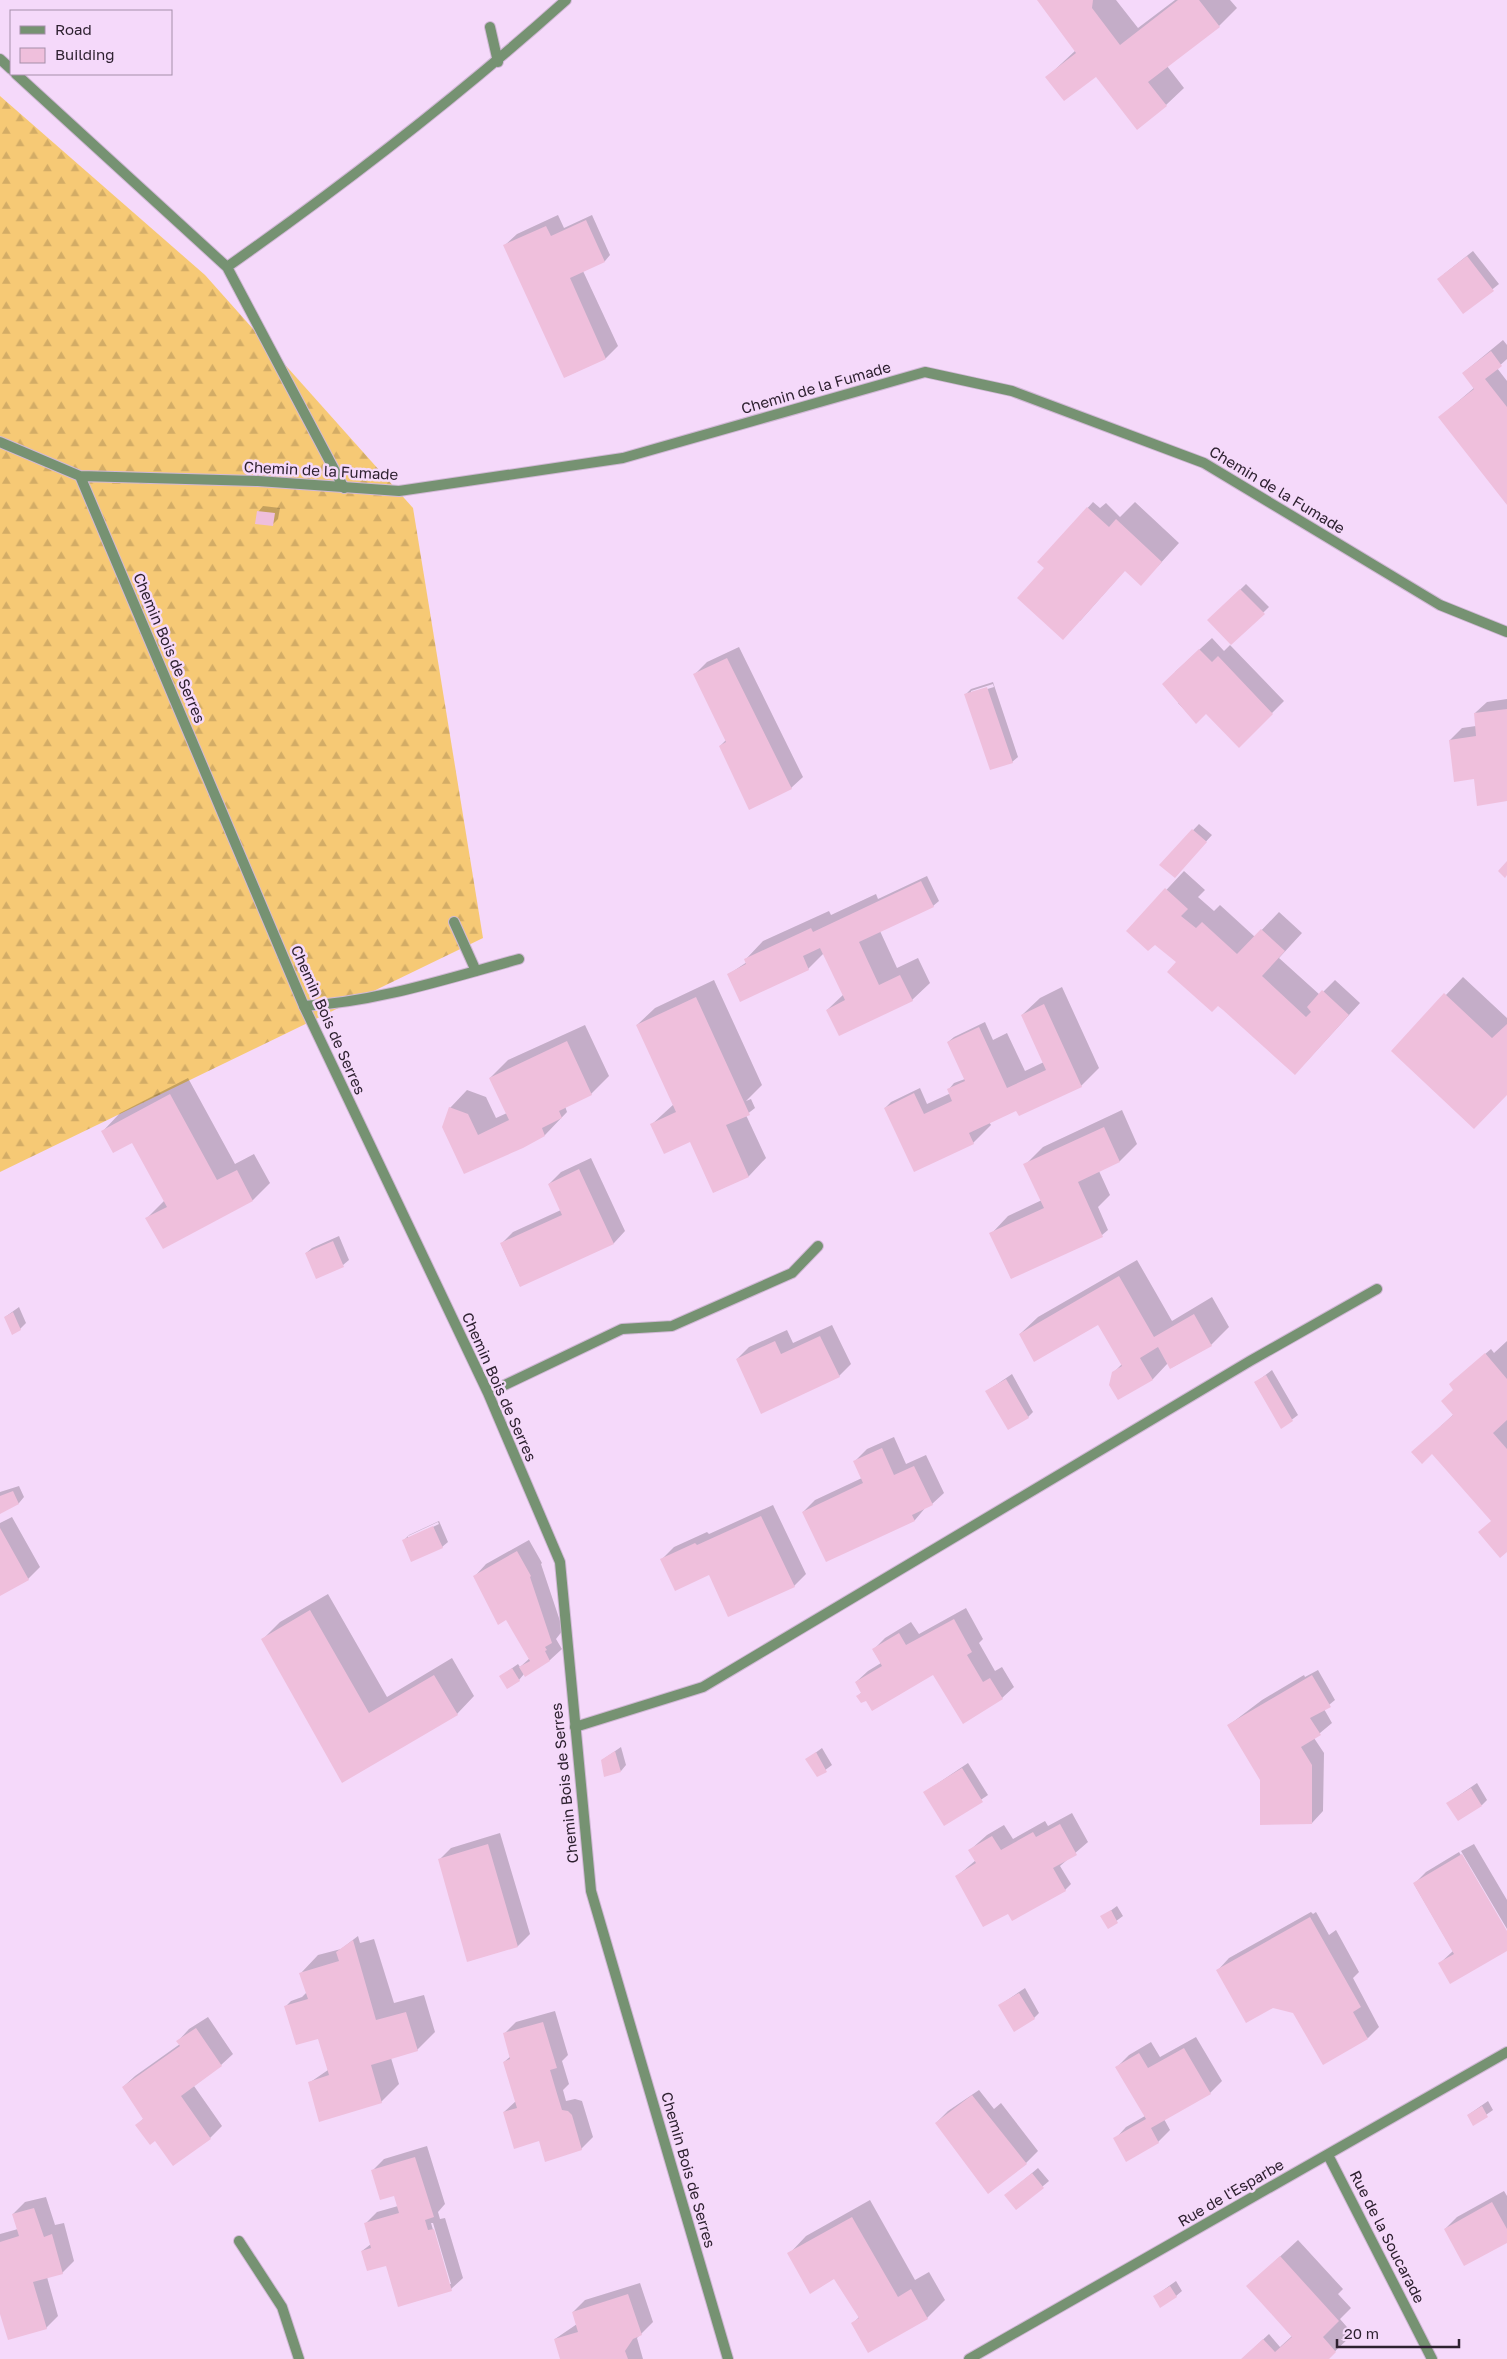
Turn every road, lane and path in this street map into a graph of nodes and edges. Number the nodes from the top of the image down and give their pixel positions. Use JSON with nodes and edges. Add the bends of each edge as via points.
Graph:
{"nodes":[{"id":1,"x":566,"y":0,"type":"edge"},
{"id":2,"x":490,"y":27,"type":"dead end"},
{"id":3,"x":0,"y":59,"type":"edge"},
{"id":4,"x":498,"y":62,"type":"junction"},
{"id":5,"x":10,"y":68,"type":"edge"},
{"id":6,"x":17,"y":75,"type":"edge"},
{"id":7,"x":226,"y":267,"type":"junction"},
{"id":8,"x":0,"y":442,"type":"edge"},
{"id":9,"x":80,"y":476,"type":"junction"},
{"id":10,"x":344,"y":488,"type":"junction"},
{"id":11,"x":1507,"y":632,"type":"edge"},
{"id":12,"x":454,"y":922,"type":"dead end"},
{"id":13,"x":520,"y":959,"type":"dead end"},
{"id":14,"x":476,"y":971,"type":"junction"},
{"id":15,"x":304,"y":1006,"type":"junction"},
{"id":16,"x":818,"y":1246,"type":"dead end"},
{"id":17,"x":1377,"y":1289,"type":"dead end"},
{"id":18,"x":488,"y":1393,"type":"junction"},
{"id":19,"x":575,"y":1727,"type":"junction"},
{"id":20,"x":1507,"y":2052,"type":"edge"},
{"id":21,"x":1328,"y":2155,"type":"junction"},
{"id":22,"x":239,"y":2241,"type":"dead end"},
{"id":23,"x":299,"y":2359,"type":"edge"},
{"id":24,"x":728,"y":2359,"type":"edge"},
{"id":25,"x":969,"y":2359,"type":"edge"},
{"id":26,"x":1432,"y":2359,"type":"edge"}],
"edges":[{"from":1,"to":4,"type":"street"},
{"from":2,"to":4,"type":"street"},
{"from":3,"to":5,"type":"street"},
{"from":4,"to":7,"type":"street","via":[[365,167]]},
{"from":6,"to":7,"type":"street"},
{"from":7,"to":10,"type":"street"},
{"from":8,"to":9,"type":"street"},
{"from":9,"to":10,"type":"street","name":"Chemin de la Fumade","via":[[258,481]]},
{"from":9,"to":15,"type":"street","name":"Chemin Bois de Serres"},
{"from":10,"to":11,"type":"street","name":"Chemin de la Fumade","via":[[400,491],[623,458],[925,372],[1012,391],[1204,463],[1440,605]]},
{"from":12,"to":14,"type":"street"},
{"from":13,"to":14,"type":"street"},
{"from":14,"to":15,"type":"street","via":[[379,996]]},
{"from":15,"to":18,"type":"street","name":"Chemin Bois de Serres"},
{"from":16,"to":18,"type":"street","via":[[792,1273],[672,1326],[622,1329]]},
{"from":17,"to":19,"type":"street","via":[[1250,1361],[703,1687]]},
{"from":18,"to":19,"type":"street","name":"Chemin Bois de Serres","via":[[560,1562]]},
{"from":19,"to":24,"type":"street","name":"Chemin Bois de Serres","via":[[591,1891]]},
{"from":20,"to":21,"type":"street","name":"Rue de l'Esparbe"},
{"from":21,"to":25,"type":"street","name":"Rue de l'Esparbe"},
{"from":21,"to":26,"type":"street","name":"Rue de la Soucarade"},
{"from":22,"to":23,"type":"street","via":[[282,2307]]}]}
